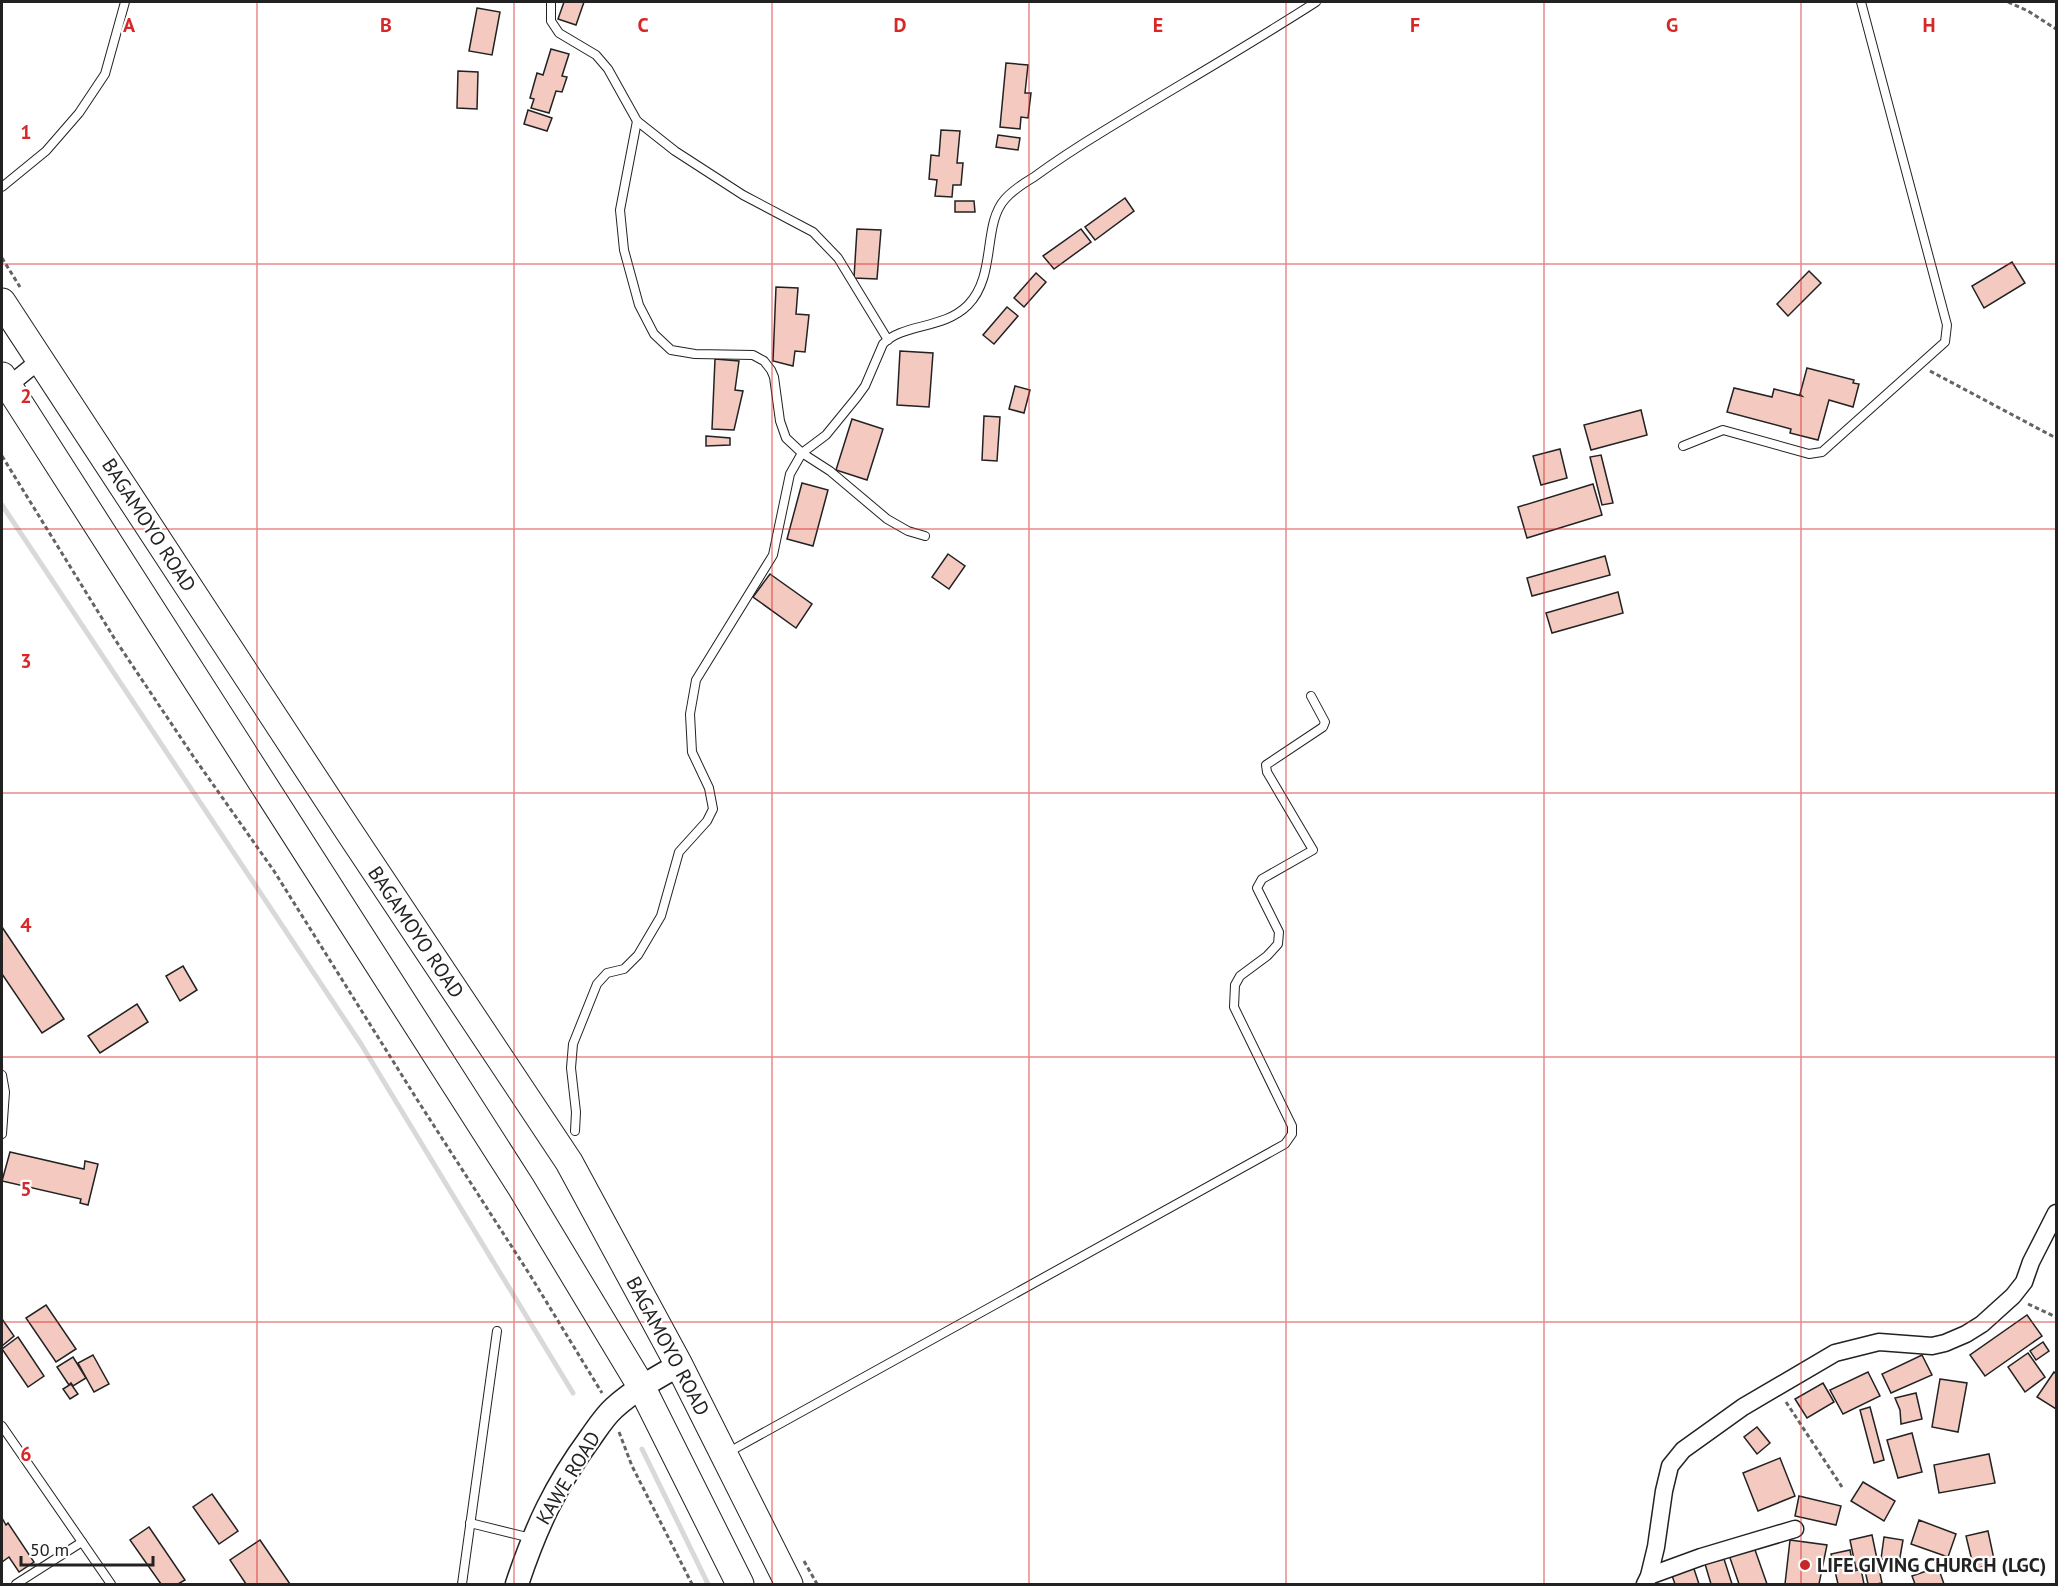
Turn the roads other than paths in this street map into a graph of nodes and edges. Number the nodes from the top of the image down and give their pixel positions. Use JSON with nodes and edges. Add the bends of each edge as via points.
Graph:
{"nodes":[{"id":1,"x":125,"y":2,"type":"edge"},
{"id":2,"x":550,"y":2,"type":"edge"},
{"id":3,"x":1316,"y":2,"type":"edge"},
{"id":4,"x":1861,"y":2,"type":"edge"},
{"id":5,"x":637,"y":122,"type":"junction"},
{"id":6,"x":2,"y":187,"type":"edge"},
{"id":7,"x":2,"y":302,"type":"edge"},
{"id":8,"x":888,"y":340,"type":"junction"},
{"id":9,"x":40,"y":360,"type":"junction"},
{"id":10,"x":4,"y":384,"type":"edge"},
{"id":11,"x":1683,"y":446,"type":"dead end"},
{"id":12,"x":802,"y":453,"type":"junction"},
{"id":13,"x":925,"y":536,"type":"dead end"},
{"id":14,"x":1311,"y":696,"type":"dead end"},
{"id":15,"x":2,"y":1075,"type":"edge"},
{"id":16,"x":575,"y":1131,"type":"dead end"},
{"id":17,"x":2,"y":1134,"type":"edge"},
{"id":18,"x":2056,"y":1213,"type":"edge"},
{"id":19,"x":497,"y":1331,"type":"dead end"},
{"id":20,"x":679,"y":1365,"type":"junction"},
{"id":21,"x":640,"y":1386,"type":"junction"},
{"id":22,"x":2,"y":1426,"type":"edge"},
{"id":23,"x":724,"y":1455,"type":"junction"},
{"id":24,"x":470,"y":1522,"type":"junction"},
{"id":25,"x":1795,"y":1529,"type":"dead end"},
{"id":26,"x":532,"y":1539,"type":"junction"},
{"id":27,"x":82,"y":1542,"type":"junction"},
{"id":28,"x":1647,"y":1580,"type":"edge"},
{"id":29,"x":16,"y":1584,"type":"edge"},
{"id":30,"x":111,"y":1584,"type":"edge"},
{"id":31,"x":462,"y":1584,"type":"edge"},
{"id":32,"x":517,"y":1584,"type":"edge"},
{"id":33,"x":740,"y":1584,"type":"edge"},
{"id":34,"x":789,"y":1584,"type":"edge"}],
"edges":[{"from":1,"to":6,"type":"lane","via":[[105,74],[79,113],[46,151]]},
{"from":2,"to":5,"type":"lane","via":[[555,27],[608,69]]},
{"from":3,"to":8,"type":"lane","via":[[1060,158],[1014,191],[995,215],[989,259],[981,285],[969,303],[943,322]]},
{"from":4,"to":11,"type":"lane","via":[[1947,325],[1945,342],[1822,452],[1809,454],[1723,430]]},
{"from":5,"to":8,"type":"lane","via":[[743,195],[813,231],[838,258]]},
{"from":5,"to":12,"type":"lane","via":[[620,210],[624,250],[639,305],[654,334],[671,350],[753,355],[764,361],[776,384],[782,430]]},
{"from":7,"to":9,"type":"highway","name":"BAGAMOYO ROAD"},
{"from":8,"to":12,"type":"lane","via":[[857,397],[826,435]]},
{"from":9,"to":10,"type":"street"},
{"from":9,"to":20,"type":"highway","name":"BAGAMOYO ROAD","via":[[569,1162]]},
{"from":10,"to":21,"type":"highway","via":[[521,1187]]},
{"from":12,"to":13,"type":"lane","via":[[887,519]]},
{"from":12,"to":16,"type":"lane","via":[[790,474],[773,555],[696,680],[690,714],[692,752],[709,788],[713,809],[679,852],[661,916],[638,956],[624,969],[607,973],[597,984],[573,1044]]},
{"from":14,"to":23,"type":"lane","via":[[1325,722],[1323,727],[1266,765],[1313,850],[1262,879],[1257,888],[1279,932],[1278,944],[1240,976],[1235,985],[1234,1007],[1292,1126],[1285,1144]]},
{"from":15,"to":17,"type":"lane"},
{"from":18,"to":28,"type":"street","via":[[2024,1282],[1982,1324],[1932,1346],[1879,1342],[1835,1353],[1743,1407],[1683,1450],[1670,1466]]},
{"from":19,"to":24,"type":"lane"},
{"from":20,"to":21,"type":"main road","name":"KAWE ROAD"},
{"from":20,"to":23,"type":"highway","name":"BAGAMOYO ROAD"},
{"from":21,"to":26,"type":"main road","name":"KAWE ROAD","via":[[611,1410],[577,1456]]},
{"from":21,"to":33,"type":"highway"},
{"from":22,"to":27,"type":"lane"},
{"from":23,"to":34,"type":"highway","name":"BAGAMOYO ROAD"},
{"from":24,"to":26,"type":"lane"},
{"from":24,"to":31,"type":"lane"},
{"from":25,"to":28,"type":"street","via":[[1701,1557]]},
{"from":26,"to":32,"type":"main road","name":"KAWE ROAD"},
{"from":27,"to":29,"type":"lane"},
{"from":27,"to":30,"type":"lane"}]}
